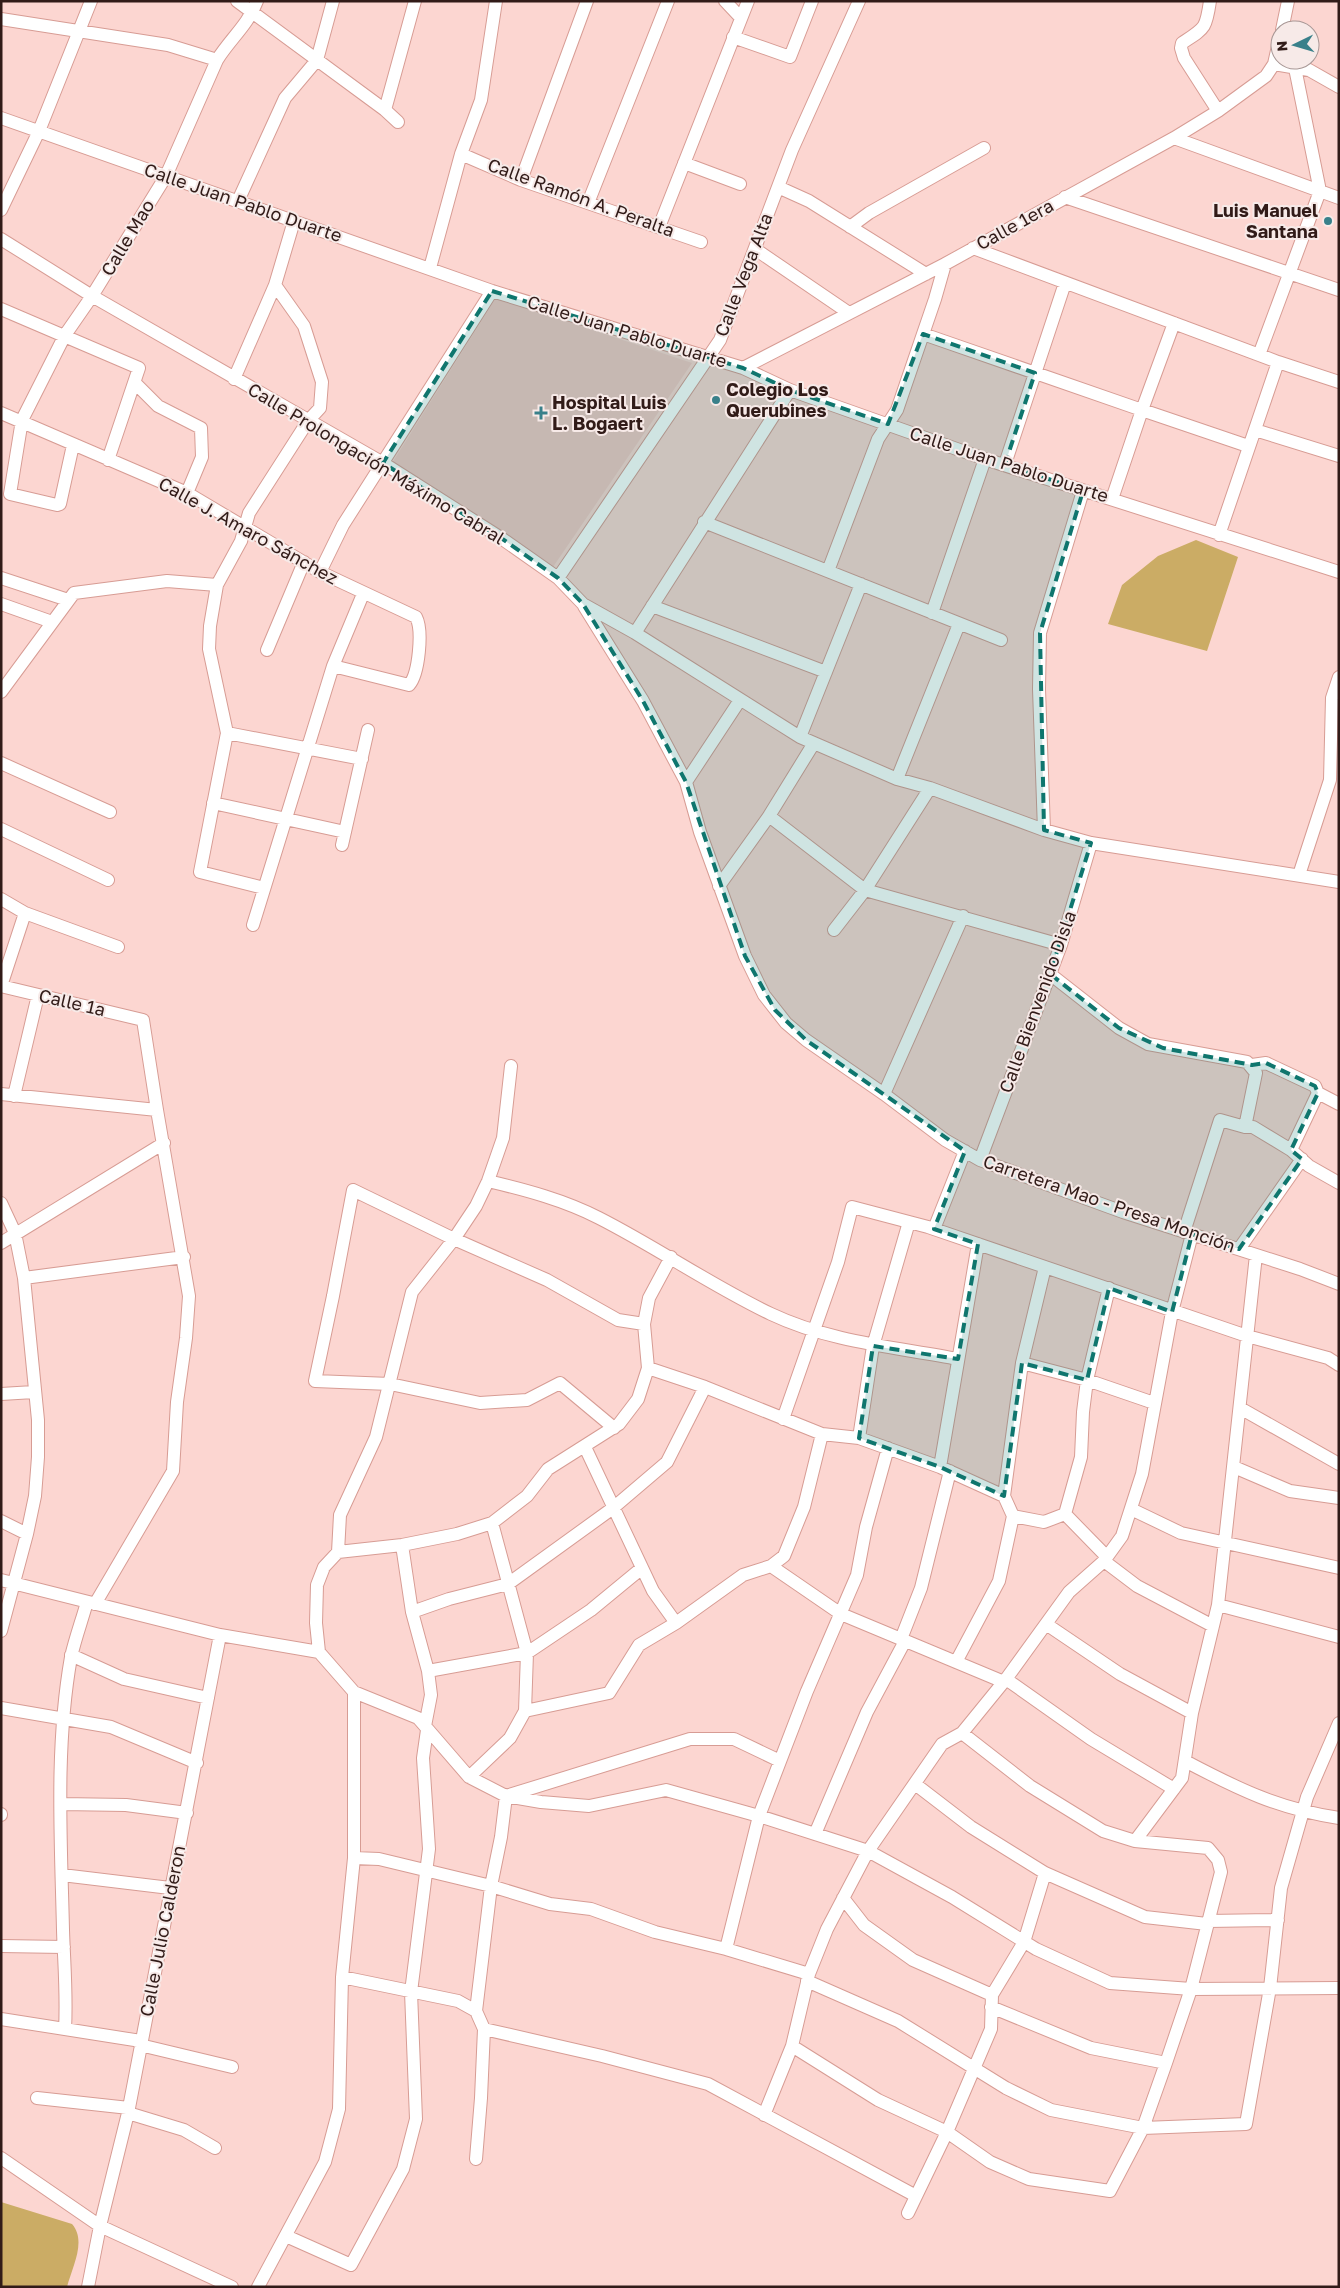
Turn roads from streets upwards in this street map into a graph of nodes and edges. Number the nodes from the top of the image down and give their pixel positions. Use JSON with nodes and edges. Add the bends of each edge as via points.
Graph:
{"nodes":[{"id":1,"x":91,"y":1,"type":"edge"},
{"id":2,"x":237,"y":1,"type":"edge"},
{"id":3,"x":333,"y":1,"type":"edge"},
{"id":4,"x":415,"y":1,"type":"edge"},
{"id":5,"x":496,"y":1,"type":"edge"},
{"id":6,"x":586,"y":1,"type":"edge"},
{"id":7,"x":668,"y":1,"type":"edge"},
{"id":8,"x":725,"y":1,"type":"edge"},
{"id":9,"x":748,"y":1,"type":"edge"},
{"id":10,"x":812,"y":1,"type":"edge"},
{"id":11,"x":859,"y":1,"type":"edge"},
{"id":12,"x":1210,"y":1,"type":"edge"},
{"id":13,"x":1288,"y":1,"type":"edge"},
{"id":14,"x":255,"y":7,"type":"edge"},
{"id":15,"x":741,"y":18,"type":"junction"},
{"id":16,"x":1,"y":19,"type":"edge"},
{"id":17,"x":1284,"y":20,"type":"edge"},
{"id":18,"x":80,"y":30,"type":"junction"},
{"id":19,"x":733,"y":37,"type":"junction"},
{"id":20,"x":217,"y":60,"type":"junction"},
{"id":21,"x":317,"y":60,"type":"junction"},
{"id":22,"x":1270,"y":70,"type":"edge"},
{"id":23,"x":1296,"y":70,"type":"edge"},
{"id":24,"x":1309,"y":70,"type":"edge"},
{"id":25,"x":1339,"y":87,"type":"edge"},
{"id":26,"x":385,"y":110,"type":"junction"},
{"id":27,"x":1218,"y":111,"type":"junction"},
{"id":28,"x":1,"y":118,"type":"edge"},
{"id":29,"x":398,"y":122,"type":"dead end"},
{"id":30,"x":39,"y":131,"type":"junction"},
{"id":31,"x":1174,"y":138,"type":"junction"},
{"id":32,"x":984,"y":148,"type":"dead end"},
{"id":33,"x":461,"y":154,"type":"junction"},
{"id":34,"x":684,"y":162,"type":"junction"},
{"id":35,"x":166,"y":176,"type":"junction"},
{"id":36,"x":521,"y":180,"type":"junction"},
{"id":37,"x":740,"y":184,"type":"dead end"},
{"id":38,"x":778,"y":187,"type":"junction"},
{"id":39,"x":1320,"y":191,"type":"junction"},
{"id":40,"x":1065,"y":197,"type":"junction"},
{"id":41,"x":1339,"y":198,"type":"edge"},
{"id":42,"x":238,"y":201,"type":"junction"},
{"id":43,"x":588,"y":202,"type":"junction"},
{"id":44,"x":1,"y":210,"type":"edge"},
{"id":45,"x":294,"y":221,"type":"junction"},
{"id":46,"x":659,"y":227,"type":"junction"},
{"id":47,"x":850,"y":227,"type":"junction"},
{"id":48,"x":1,"y":239,"type":"edge"},
{"id":49,"x":701,"y":242,"type":"dead end"},
{"id":50,"x":973,"y":248,"type":"junction"},
{"id":51,"x":755,"y":249,"type":"junction"},
{"id":52,"x":945,"y":264,"type":"junction"},
{"id":53,"x":430,"y":268,"type":"junction"},
{"id":54,"x":926,"y":274,"type":"junction"},
{"id":55,"x":1291,"y":274,"type":"junction"},
{"id":56,"x":1065,"y":283,"type":"junction"},
{"id":57,"x":275,"y":285,"type":"junction"},
{"id":58,"x":1339,"y":290,"type":"edge"},
{"id":59,"x":492,"y":291,"type":"junction"},
{"id":60,"x":92,"y":296,"type":"junction"},
{"id":61,"x":1,"y":309,"type":"edge"},
{"id":62,"x":849,"y":313,"type":"junction"},
{"id":63,"x":1174,"y":323,"type":"junction"},
{"id":64,"x":923,"y":334,"type":"junction"},
{"id":65,"x":65,"y":335,"type":"junction"},
{"id":66,"x":1259,"y":355,"type":"junction"},
{"id":67,"x":708,"y":357,"type":"junction"},
{"id":68,"x":1278,"y":362,"type":"junction"},
{"id":69,"x":743,"y":368,"type":"junction"},
{"id":70,"x":1035,"y":373,"type":"junction"},
{"id":71,"x":234,"y":379,"type":"junction"},
{"id":72,"x":1339,"y":382,"type":"edge"},
{"id":73,"x":135,"y":383,"type":"junction"},
{"id":74,"x":790,"y":390,"type":"junction"},
{"id":75,"x":1142,"y":410,"type":"junction"},
{"id":76,"x":1,"y":413,"type":"edge"},
{"id":77,"x":22,"y":420,"type":"junction"},
{"id":78,"x":308,"y":421,"type":"junction"},
{"id":79,"x":888,"y":424,"type":"junction"},
{"id":80,"x":1255,"y":430,"type":"junction"},
{"id":81,"x":73,"y":445,"type":"junction"},
{"id":82,"x":1248,"y":446,"type":"junction"},
{"id":83,"x":1339,"y":456,"type":"edge"},
{"id":84,"x":985,"y":459,"type":"junction"},
{"id":85,"x":108,"y":460,"type":"junction"},
{"id":86,"x":382,"y":464,"type":"junction"},
{"id":87,"x":1004,"y":464,"type":"junction"},
{"id":88,"x":1083,"y":490,"type":"junction"},
{"id":89,"x":187,"y":493,"type":"junction"},
{"id":90,"x":1112,"y":499,"type":"junction"},
{"id":91,"x":704,"y":522,"type":"junction"},
{"id":92,"x":243,"y":526,"type":"junction"},
{"id":93,"x":1219,"y":535,"type":"junction"},
{"id":94,"x":304,"y":562,"type":"junction"},
{"id":95,"x":828,"y":571,"type":"junction"},
{"id":96,"x":320,"y":572,"type":"junction"},
{"id":97,"x":1339,"y":572,"type":"edge"},
{"id":98,"x":1,"y":578,"type":"edge"},
{"id":99,"x":558,"y":578,"type":"junction"},
{"id":100,"x":860,"y":584,"type":"junction"},
{"id":101,"x":217,"y":585,"type":"junction"},
{"id":102,"x":363,"y":594,"type":"junction"},
{"id":103,"x":68,"y":600,"type":"junction"},
{"id":104,"x":1,"y":604,"type":"edge"},
{"id":105,"x":583,"y":604,"type":"junction"},
{"id":106,"x":652,"y":606,"type":"junction"},
{"id":107,"x":932,"y":612,"type":"junction"},
{"id":108,"x":52,"y":622,"type":"junction"},
{"id":109,"x":959,"y":624,"type":"junction"},
{"id":110,"x":636,"y":633,"type":"junction"},
{"id":111,"x":1002,"y":640,"type":"dead end"},
{"id":112,"x":268,"y":650,"type":"dead end"},
{"id":113,"x":332,"y":666,"type":"junction"},
{"id":114,"x":826,"y":672,"type":"junction"},
{"id":115,"x":1339,"y":677,"type":"edge"},
{"id":116,"x":1,"y":692,"type":"edge"},
{"id":117,"x":740,"y":700,"type":"junction"},
{"id":118,"x":368,"y":730,"type":"dead end"},
{"id":119,"x":227,"y":733,"type":"junction"},
{"id":120,"x":800,"y":737,"type":"junction"},
{"id":121,"x":814,"y":743,"type":"junction"},
{"id":122,"x":307,"y":750,"type":"junction"},
{"id":123,"x":362,"y":759,"type":"junction"},
{"id":124,"x":1,"y":763,"type":"edge"},
{"id":125,"x":897,"y":779,"type":"junction"},
{"id":126,"x":686,"y":782,"type":"junction"},
{"id":127,"x":930,"y":788,"type":"junction"},
{"id":128,"x":213,"y":803,"type":"junction"},
{"id":129,"x":110,"y":812,"type":"dead end"},
{"id":130,"x":769,"y":816,"type":"junction"},
{"id":131,"x":285,"y":819,"type":"junction"},
{"id":132,"x":1,"y":829,"type":"edge"},
{"id":133,"x":1044,"y":830,"type":"junction"},
{"id":134,"x":1091,"y":843,"type":"junction"},
{"id":135,"x":1299,"y":875,"type":"junction"},
{"id":136,"x":108,"y":880,"type":"dead end"},
{"id":137,"x":1339,"y":882,"type":"edge"},
{"id":138,"x":719,"y":886,"type":"junction"},
{"id":139,"x":264,"y":888,"type":"junction"},
{"id":140,"x":865,"y":890,"type":"junction"},
{"id":141,"x":1,"y":899,"type":"edge"},
{"id":142,"x":25,"y":912,"type":"junction"},
{"id":143,"x":963,"y":916,"type":"junction"},
{"id":144,"x":254,"y":925,"type":"dead end"},
{"id":145,"x":834,"y":930,"type":"dead end"},
{"id":146,"x":1061,"y":945,"type":"junction"},
{"id":147,"x":118,"y":947,"type":"dead end"},
{"id":148,"x":1050,"y":974,"type":"junction"},
{"id":149,"x":1,"y":986,"type":"edge"},
{"id":150,"x":38,"y":995,"type":"junction"},
{"id":151,"x":1252,"y":1065,"type":"junction"},
{"id":152,"x":511,"y":1066,"type":"dead end"},
{"id":153,"x":1318,"y":1093,"type":"junction"},
{"id":154,"x":1,"y":1094,"type":"edge"},
{"id":155,"x":884,"y":1094,"type":"junction"},
{"id":156,"x":14,"y":1096,"type":"junction"},
{"id":157,"x":1339,"y":1104,"type":"edge"},
{"id":158,"x":157,"y":1110,"type":"junction"},
{"id":159,"x":1245,"y":1127,"type":"junction"},
{"id":160,"x":164,"y":1143,"type":"junction"},
{"id":161,"x":1291,"y":1150,"type":"junction"},
{"id":162,"x":965,"y":1151,"type":"junction"},
{"id":163,"x":980,"y":1160,"type":"junction"},
{"id":164,"x":1302,"y":1160,"type":"junction"},
{"id":165,"x":488,"y":1181,"type":"junction"},
{"id":166,"x":1339,"y":1183,"type":"edge"},
{"id":167,"x":1,"y":1203,"type":"edge"},
{"id":168,"x":909,"y":1222,"type":"junction"},
{"id":169,"x":934,"y":1229,"type":"junction"},
{"id":170,"x":15,"y":1233,"type":"junction"},
{"id":171,"x":1188,"y":1233,"type":"junction"},
{"id":172,"x":454,"y":1239,"type":"junction"},
{"id":173,"x":1,"y":1243,"type":"edge"},
{"id":174,"x":978,"y":1244,"type":"junction"},
{"id":175,"x":1239,"y":1249,"type":"junction"},
{"id":176,"x":1256,"y":1255,"type":"junction"},
{"id":177,"x":184,"y":1257,"type":"junction"},
{"id":178,"x":671,"y":1257,"type":"junction"},
{"id":179,"x":1045,"y":1267,"type":"junction"},
{"id":180,"x":24,"y":1278,"type":"junction"},
{"id":181,"x":1339,"y":1284,"type":"edge"},
{"id":182,"x":1109,"y":1288,"type":"junction"},
{"id":183,"x":1172,"y":1312,"type":"junction"},
{"id":184,"x":644,"y":1324,"type":"junction"},
{"id":185,"x":813,"y":1330,"type":"junction"},
{"id":186,"x":1247,"y":1336,"type":"junction"},
{"id":187,"x":873,"y":1346,"type":"junction"},
{"id":188,"x":958,"y":1359,"type":"junction"},
{"id":189,"x":1022,"y":1363,"type":"junction"},
{"id":190,"x":1339,"y":1365,"type":"edge"},
{"id":191,"x":648,"y":1368,"type":"junction"},
{"id":192,"x":1087,"y":1380,"type":"junction"},
{"id":193,"x":390,"y":1384,"type":"junction"},
{"id":194,"x":705,"y":1388,"type":"junction"},
{"id":195,"x":34,"y":1392,"type":"junction"},
{"id":196,"x":1,"y":1394,"type":"edge"},
{"id":197,"x":1154,"y":1402,"type":"junction"},
{"id":198,"x":1240,"y":1408,"type":"junction"},
{"id":199,"x":783,"y":1419,"type":"junction"},
{"id":200,"x":614,"y":1428,"type":"junction"},
{"id":201,"x":822,"y":1434,"type":"junction"},
{"id":202,"x":859,"y":1438,"type":"junction"},
{"id":203,"x":586,"y":1446,"type":"junction"},
{"id":204,"x":888,"y":1448,"type":"junction"},
{"id":205,"x":1339,"y":1464,"type":"edge"},
{"id":206,"x":1234,"y":1467,"type":"junction"},
{"id":207,"x":945,"y":1469,"type":"junction"},
{"id":208,"x":1004,"y":1496,"type":"junction"},
{"id":209,"x":1339,"y":1498,"type":"edge"},
{"id":210,"x":612,"y":1508,"type":"junction"},
{"id":211,"x":1131,"y":1509,"type":"junction"},
{"id":212,"x":1065,"y":1514,"type":"junction"},
{"id":213,"x":1013,"y":1516,"type":"junction"},
{"id":214,"x":1,"y":1522,"type":"edge"},
{"id":215,"x":492,"y":1522,"type":"junction"},
{"id":216,"x":27,"y":1534,"type":"junction"},
{"id":217,"x":1225,"y":1543,"type":"junction"},
{"id":218,"x":402,"y":1544,"type":"junction"},
{"id":219,"x":338,"y":1552,"type":"junction"},
{"id":220,"x":1106,"y":1559,"type":"junction"},
{"id":221,"x":771,"y":1566,"type":"junction"},
{"id":222,"x":642,"y":1568,"type":"junction"},
{"id":223,"x":1339,"y":1568,"type":"edge"},
{"id":224,"x":8,"y":1581,"type":"edge"},
{"id":225,"x":508,"y":1584,"type":"junction"},
{"id":226,"x":91,"y":1603,"type":"junction"},
{"id":227,"x":1218,"y":1605,"type":"junction"},
{"id":228,"x":412,"y":1612,"type":"junction"},
{"id":229,"x":841,"y":1614,"type":"junction"},
{"id":230,"x":676,"y":1623,"type":"junction"},
{"id":231,"x":1046,"y":1624,"type":"junction"},
{"id":232,"x":1213,"y":1626,"type":"junction"},
{"id":233,"x":1,"y":1631,"type":"edge"},
{"id":234,"x":220,"y":1635,"type":"junction"},
{"id":235,"x":1339,"y":1636,"type":"edge"},
{"id":236,"x":903,"y":1640,"type":"junction"},
{"id":237,"x":319,"y":1652,"type":"junction"},
{"id":238,"x":527,"y":1653,"type":"junction"},
{"id":239,"x":71,"y":1656,"type":"junction"},
{"id":240,"x":956,"y":1662,"type":"junction"},
{"id":241,"x":428,"y":1671,"type":"junction"},
{"id":242,"x":1005,"y":1680,"type":"junction"},
{"id":243,"x":354,"y":1692,"type":"junction"},
{"id":244,"x":208,"y":1698,"type":"junction"},
{"id":245,"x":1,"y":1708,"type":"edge"},
{"id":246,"x":525,"y":1711,"type":"junction"},
{"id":247,"x":1192,"y":1713,"type":"junction"},
{"id":248,"x":62,"y":1719,"type":"junction"},
{"id":249,"x":1339,"y":1723,"type":"edge"},
{"id":250,"x":426,"y":1728,"type":"junction"},
{"id":251,"x":962,"y":1733,"type":"junction"},
{"id":252,"x":780,"y":1761,"type":"junction"},
{"id":253,"x":1185,"y":1761,"type":"junction"},
{"id":254,"x":197,"y":1763,"type":"junction"},
{"id":255,"x":469,"y":1777,"type":"junction"},
{"id":256,"x":915,"y":1784,"type":"junction"},
{"id":257,"x":1174,"y":1789,"type":"junction"},
{"id":258,"x":506,"y":1796,"type":"junction"},
{"id":259,"x":61,"y":1804,"type":"junction"},
{"id":260,"x":1303,"y":1812,"type":"junction"},
{"id":261,"x":186,"y":1813,"type":"junction"},
{"id":262,"x":759,"y":1816,"type":"junction"},
{"id":263,"x":1339,"y":1818,"type":"edge"},
{"id":264,"x":815,"y":1834,"type":"junction"},
{"id":265,"x":1135,"y":1841,"type":"junction"},
{"id":266,"x":868,"y":1851,"type":"junction"},
{"id":267,"x":354,"y":1858,"type":"junction"},
{"id":268,"x":426,"y":1869,"type":"junction"},
{"id":269,"x":1044,"y":1874,"type":"junction"},
{"id":270,"x":62,"y":1875,"type":"junction"},
{"id":271,"x":491,"y":1886,"type":"junction"},
{"id":272,"x":170,"y":1888,"type":"junction"},
{"id":273,"x":844,"y":1898,"type":"junction"},
{"id":274,"x":1278,"y":1920,"type":"junction"},
{"id":275,"x":1208,"y":1923,"type":"junction"},
{"id":276,"x":1024,"y":1942,"type":"junction"},
{"id":277,"x":1,"y":1946,"type":"edge"},
{"id":278,"x":64,"y":1947,"type":"junction"},
{"id":279,"x":726,"y":1948,"type":"junction"},
{"id":280,"x":342,"y":1977,"type":"junction"},
{"id":281,"x":808,"y":1978,"type":"junction"},
{"id":282,"x":1270,"y":1988,"type":"junction"},
{"id":283,"x":1339,"y":1988,"type":"edge"},
{"id":284,"x":1191,"y":1989,"type":"junction"},
{"id":285,"x":411,"y":1992,"type":"junction"},
{"id":286,"x":992,"y":2001,"type":"junction"},
{"id":287,"x":476,"y":2011,"type":"junction"},
{"id":288,"x":1,"y":2019,"type":"edge"},
{"id":289,"x":484,"y":2028,"type":"junction"},
{"id":290,"x":65,"y":2029,"type":"junction"},
{"id":291,"x":140,"y":2043,"type":"junction"},
{"id":292,"x":792,"y":2046,"type":"junction"},
{"id":293,"x":1166,"y":2063,"type":"junction"},
{"id":294,"x":232,"y":2067,"type":"dead end"},
{"id":295,"x":974,"y":2069,"type":"junction"},
{"id":296,"x":38,"y":2098,"type":"dead end"},
{"id":297,"x":129,"y":2110,"type":"junction"},
{"id":298,"x":764,"y":2115,"type":"junction"},
{"id":299,"x":1143,"y":2128,"type":"junction"},
{"id":300,"x":946,"y":2132,"type":"junction"},
{"id":301,"x":215,"y":2148,"type":"dead end"},
{"id":302,"x":1,"y":2158,"type":"edge"},
{"id":303,"x":476,"y":2159,"type":"dead end"},
{"id":304,"x":916,"y":2196,"type":"junction"},
{"id":305,"x":908,"y":2213,"type":"dead end"},
{"id":306,"x":100,"y":2226,"type":"junction"},
{"id":307,"x":286,"y":2236,"type":"junction"},
{"id":308,"x":88,"y":2287,"type":"edge"},
{"id":309,"x":232,"y":2287,"type":"edge"},
{"id":310,"x":258,"y":2287,"type":"edge"}],
"edges":[{"from":1,"to":18,"type":"street"},
{"from":2,"to":14,"type":"street"},
{"from":3,"to":21,"type":"street"},
{"from":4,"to":26,"type":"street"},
{"from":5,"to":33,"type":"street","via":[[481,100]]},
{"from":6,"to":36,"type":"street"},
{"from":7,"to":43,"type":"street"},
{"from":8,"to":15,"type":"street"},
{"from":9,"to":15,"type":"street"},
{"from":10,"to":19,"type":"street","via":[[790,57]]},
{"from":11,"to":38,"type":"street","name":"Calle Vega Alta"},
{"from":12,"to":27,"type":"street","via":[[1203,30],[1182,43],[1181,48]]},
{"from":13,"to":17,"type":"street"},
{"from":14,"to":20,"type":"street","name":"Calle Mao","via":[[244,27],[226,45]]},
{"from":14,"to":21,"type":"street"},
{"from":15,"to":19,"type":"street"},
{"from":16,"to":18,"type":"street"},
{"from":18,"to":20,"type":"street","via":[[168,45]]},
{"from":18,"to":30,"type":"street"},
{"from":19,"to":34,"type":"street"},
{"from":20,"to":35,"type":"street","name":"Calle Mao"},
{"from":21,"to":26,"type":"street"},
{"from":21,"to":42,"type":"street","via":[[285,98]]},
{"from":22,"to":27,"type":"street","name":"Calle 1era"},
{"from":23,"to":39,"type":"street"},
{"from":24,"to":25,"type":"street"},
{"from":26,"to":29,"type":"street"},
{"from":27,"to":31,"type":"street","name":"Calle 1era"},
{"from":28,"to":30,"type":"street","name":"Calle Juan Pablo Duarte"},
{"from":30,"to":35,"type":"street","name":"Calle Juan Pablo Duarte"},
{"from":30,"to":44,"type":"street"},
{"from":31,"to":39,"type":"street"},
{"from":31,"to":40,"type":"street","name":"Calle 1era"},
{"from":32,"to":47,"type":"street"},
{"from":33,"to":36,"type":"street","name":"Calle Ramón A. Peralta"},
{"from":33,"to":53,"type":"street"},
{"from":34,"to":37,"type":"street"},
{"from":34,"to":46,"type":"street"},
{"from":35,"to":42,"type":"street","name":"Calle Juan Pablo Duarte"},
{"from":35,"to":60,"type":"street","name":"Calle Mao"},
{"from":36,"to":43,"type":"street","name":"Calle Ramón A. Peralta"},
{"from":38,"to":47,"type":"street","via":[[793,192]]},
{"from":38,"to":51,"type":"street","name":"Calle Vega Alta"},
{"from":39,"to":41,"type":"street"},
{"from":39,"to":55,"type":"street"},
{"from":40,"to":50,"type":"street","name":"Calle 1era"},
{"from":40,"to":55,"type":"street"},
{"from":42,"to":45,"type":"street","name":"Calle Juan Pablo Duarte"},
{"from":43,"to":46,"type":"street","name":"Calle Ramón A. Peralta"},
{"from":45,"to":53,"type":"street","name":"Calle Juan Pablo Duarte"},
{"from":45,"to":57,"type":"street"},
{"from":46,"to":49,"type":"street","name":"Calle Ramón A. Peralta"},
{"from":47,"to":54,"type":"street"},
{"from":48,"to":60,"type":"street","name":"Calle Prolongación Máximo Cabral"},
{"from":50,"to":52,"type":"street","name":"Calle 1era"},
{"from":50,"to":56,"type":"street"},
{"from":51,"to":62,"type":"street"},
{"from":51,"to":67,"type":"street","name":"Calle Vega Alta","via":[[720,340]]},
{"from":52,"to":54,"type":"street","name":"Calle 1era"},
{"from":52,"to":64,"type":"street"},
{"from":53,"to":59,"type":"street","name":"Calle Juan Pablo Duarte"},
{"from":54,"to":62,"type":"street","name":"Calle 1era"},
{"from":55,"to":58,"type":"street"},
{"from":55,"to":66,"type":"street"},
{"from":56,"to":63,"type":"street"},
{"from":56,"to":70,"type":"street"},
{"from":57,"to":71,"type":"street"},
{"from":57,"to":78,"type":"street","via":[[304,326],[322,382],[320,408]]},
{"from":59,"to":67,"type":"street","name":"Calle Juan Pablo Duarte"},
{"from":59,"to":86,"type":"street"},
{"from":60,"to":65,"type":"street","name":"Calle Mao"},
{"from":60,"to":71,"type":"street","name":"Calle Prolongación Máximo Cabral"},
{"from":61,"to":65,"type":"street"},
{"from":62,"to":69,"type":"street","name":"Calle 1era"},
{"from":63,"to":66,"type":"street"},
{"from":63,"to":75,"type":"street"},
{"from":64,"to":70,"type":"street"},
{"from":64,"to":79,"type":"street","via":[[897,410]]},
{"from":65,"to":73,"type":"street","via":[[139,368]]},
{"from":65,"to":77,"type":"street","name":"Calle Mao"},
{"from":66,"to":68,"type":"street"},
{"from":67,"to":69,"type":"street","name":"Calle Juan Pablo Duarte"},
{"from":67,"to":99,"type":"street","name":"Calle Vega Alta"},
{"from":68,"to":72,"type":"street"},
{"from":68,"to":80,"type":"street"},
{"from":69,"to":74,"type":"street","name":"Calle Juan Pablo Duarte"},
{"from":70,"to":75,"type":"street"},
{"from":70,"to":87,"type":"street"},
{"from":71,"to":78,"type":"street","name":"Calle Prolongación Máximo Cabral"},
{"from":73,"to":85,"type":"street"},
{"from":73,"to":89,"type":"street","via":[[158,406],[201,428],[202,458]]},
{"from":74,"to":79,"type":"street","name":"Calle Juan Pablo Duarte"},
{"from":74,"to":91,"type":"street"},
{"from":75,"to":82,"type":"street"},
{"from":75,"to":90,"type":"street"},
{"from":76,"to":77,"type":"street","name":"Calle J. Amaro Sánchez"},
{"from":77,"to":81,"type":"street","name":"Calle J. Amaro Sánchez"},
{"from":77,"to":81,"type":"street","name":"Calle Mao","via":[[10,492],[12,496],[60,504]]},
{"from":78,"to":86,"type":"street","name":"Calle Prolongación Máximo Cabral"},
{"from":78,"to":92,"type":"street"},
{"from":79,"to":84,"type":"street","name":"Calle Juan Pablo Duarte"},
{"from":79,"to":95,"type":"street","via":[[878,439]]},
{"from":80,"to":82,"type":"street"},
{"from":80,"to":83,"type":"street"},
{"from":81,"to":85,"type":"street","name":"Calle J. Amaro Sánchez"},
{"from":82,"to":93,"type":"street"},
{"from":84,"to":87,"type":"street","name":"Calle Juan Pablo Duarte"},
{"from":84,"to":107,"type":"street"},
{"from":85,"to":89,"type":"street","name":"Calle J. Amaro Sánchez"},
{"from":86,"to":96,"type":"street","via":[[343,525]]},
{"from":86,"to":99,"type":"street","name":"Calle Prolongación Máximo Cabral","via":[[501,538]]},
{"from":87,"to":88,"type":"street","name":"Calle Juan Pablo Duarte"},
{"from":88,"to":90,"type":"street","name":"Calle Juan Pablo Duarte"},
{"from":88,"to":133,"type":"street","via":[[1040,633]]},
{"from":89,"to":92,"type":"street","name":"Calle J. Amaro Sánchez"},
{"from":90,"to":93,"type":"street","name":"Calle Juan Pablo Duarte"},
{"from":91,"to":95,"type":"street"},
{"from":91,"to":106,"type":"street"},
{"from":92,"to":94,"type":"street","name":"Calle J. Amaro Sánchez"},
{"from":92,"to":101,"type":"street","via":[[241,542]]},
{"from":93,"to":97,"type":"street","name":"Calle Juan Pablo Duarte"},
{"from":94,"to":96,"type":"street","name":"Calle J. Amaro Sánchez"},
{"from":94,"to":112,"type":"street"},
{"from":95,"to":100,"type":"street"},
{"from":96,"to":102,"type":"street","name":"Calle J. Amaro Sánchez"},
{"from":98,"to":103,"type":"street"},
{"from":99,"to":105,"type":"street","name":"Calle Prolongación Máximo Cabral"},
{"from":100,"to":107,"type":"street"},
{"from":100,"to":114,"type":"street"},
{"from":101,"to":103,"type":"street","via":[[166,581],[78,592]]},
{"from":101,"to":119,"type":"street","via":[[210,626],[210,649]]},
{"from":102,"to":113,"type":"street"},
{"from":102,"to":113,"type":"street","name":"Calle J. Amaro Sánchez","via":[[413,615],[418,621],[420,639],[413,680],[408,685]]},
{"from":103,"to":108,"type":"street"},
{"from":104,"to":108,"type":"street"},
{"from":105,"to":110,"type":"street","name":"Calle Prolongación Máximo Cabral"},
{"from":105,"to":126,"type":"street","name":"Carretera Mao - Presa Monción","via":[[643,701]]},
{"from":106,"to":110,"type":"street"},
{"from":106,"to":114,"type":"street"},
{"from":107,"to":109,"type":"street"},
{"from":108,"to":116,"type":"street"},
{"from":109,"to":111,"type":"street"},
{"from":109,"to":125,"type":"street"},
{"from":110,"to":117,"type":"street","name":"Calle Prolongación Máximo Cabral"},
{"from":113,"to":122,"type":"street"},
{"from":114,"to":120,"type":"street"},
{"from":115,"to":135,"type":"street","via":[[1332,698],[1330,780]]},
{"from":117,"to":120,"type":"street","name":"Calle Prolongación Máximo Cabral"},
{"from":117,"to":126,"type":"street"},
{"from":118,"to":123,"type":"street"},
{"from":119,"to":122,"type":"street"},
{"from":119,"to":128,"type":"street"},
{"from":120,"to":121,"type":"street","name":"Calle Prolongación Máximo Cabral"},
{"from":121,"to":125,"type":"street","name":"Calle Prolongación Máximo Cabral"},
{"from":121,"to":130,"type":"street"},
{"from":122,"to":123,"type":"street"},
{"from":122,"to":131,"type":"street"},
{"from":123,"to":131,"type":"street","via":[[343,839]]},
{"from":124,"to":129,"type":"street"},
{"from":125,"to":127,"type":"street","name":"Calle Prolongación Máximo Cabral"},
{"from":126,"to":138,"type":"street","name":"Carretera Mao - Presa Monción"},
{"from":127,"to":133,"type":"street","name":"Calle Prolongación Máximo Cabral"},
{"from":127,"to":140,"type":"street"},
{"from":128,"to":131,"type":"street"},
{"from":128,"to":139,"type":"street","via":[[200,872]]},
{"from":130,"to":138,"type":"street"},
{"from":130,"to":140,"type":"street"},
{"from":131,"to":139,"type":"street"},
{"from":132,"to":136,"type":"street"},
{"from":133,"to":134,"type":"street","name":"Calle Prolongación Máximo Cabral"},
{"from":134,"to":135,"type":"street","name":"Calle Prolongación Máximo Cabral"},
{"from":134,"to":146,"type":"street","name":"Calle Bienvenido Disla"},
{"from":135,"to":137,"type":"street","name":"Calle Prolongación Máximo Cabral"},
{"from":138,"to":155,"type":"street","name":"Carretera Mao - Presa Monción","via":[[745,956],[775,1010],[806,1040]]},
{"from":139,"to":144,"type":"street"},
{"from":140,"to":143,"type":"street"},
{"from":140,"to":145,"type":"street"},
{"from":141,"to":142,"type":"street"},
{"from":142,"to":147,"type":"street"},
{"from":142,"to":149,"type":"street"},
{"from":143,"to":146,"type":"street"},
{"from":143,"to":155,"type":"street"},
{"from":146,"to":148,"type":"street","name":"Calle Bienvenido Disla"},
{"from":148,"to":151,"type":"street","via":[[1120,1028],[1148,1044]]},
{"from":148,"to":163,"type":"street","name":"Calle Bienvenido Disla"},
{"from":149,"to":150,"type":"street","name":"Calle 1ª"},
{"from":150,"to":156,"type":"street"},
{"from":150,"to":158,"type":"street","name":"Calle 1ª","via":[[144,1020]]},
{"from":151,"to":153,"type":"street","via":[[1266,1063],[1315,1086]]},
{"from":151,"to":159,"type":"street","via":[[1256,1073]]},
{"from":152,"to":165,"type":"street","via":[[503,1138]]},
{"from":153,"to":157,"type":"street"},
{"from":153,"to":161,"type":"street"},
{"from":154,"to":156,"type":"street"},
{"from":155,"to":162,"type":"street","name":"Carretera Mao - Presa Monción","via":[[945,1140]]},
{"from":156,"to":158,"type":"street"},
{"from":158,"to":160,"type":"street"},
{"from":159,"to":161,"type":"street","via":[[1253,1127]]},
{"from":159,"to":171,"type":"street","via":[[1220,1120]]},
{"from":160,"to":170,"type":"street"},
{"from":160,"to":177,"type":"street"},
{"from":161,"to":164,"type":"street"},
{"from":162,"to":163,"type":"street","name":"Carretera Mao - Presa Monción"},
{"from":162,"to":169,"type":"street"},
{"from":163,"to":171,"type":"street","name":"Carretera Mao - Presa Monción"},
{"from":164,"to":166,"type":"street"},
{"from":164,"to":175,"type":"street"},
{"from":165,"to":172,"type":"street"},
{"from":165,"to":178,"type":"street","via":[[540,1194],[598,1217]]},
{"from":167,"to":170,"type":"street"},
{"from":168,"to":169,"type":"street"},
{"from":168,"to":185,"type":"street","via":[[852,1207],[838,1262]]},
{"from":168,"to":187,"type":"street"},
{"from":169,"to":174,"type":"street"},
{"from":170,"to":173,"type":"street"},
{"from":170,"to":180,"type":"street"},
{"from":171,"to":175,"type":"street","name":"Carretera Mao - Presa Monción"},
{"from":171,"to":183,"type":"street"},
{"from":172,"to":184,"type":"street","via":[[548,1280],[618,1320]]},
{"from":172,"to":193,"type":"street","via":[[412,1292]]},
{"from":172,"to":193,"type":"street","via":[[353,1190],[315,1381]]},
{"from":174,"to":179,"type":"street"},
{"from":174,"to":188,"type":"street"},
{"from":175,"to":176,"type":"street","name":"Carretera Mao - Presa Monción"},
{"from":176,"to":181,"type":"street","name":"Carretera Mao - Presa Monción"},
{"from":176,"to":186,"type":"street"},
{"from":177,"to":180,"type":"street"},
{"from":177,"to":226,"type":"street","via":[[189,1296],[173,1471]]},
{"from":178,"to":184,"type":"street","via":[[649,1298]]},
{"from":178,"to":185,"type":"street","via":[[772,1314]]},
{"from":179,"to":182,"type":"street"},
{"from":179,"to":189,"type":"street"},
{"from":180,"to":195,"type":"street"},
{"from":182,"to":183,"type":"street"},
{"from":182,"to":192,"type":"street"},
{"from":183,"to":186,"type":"street"},
{"from":183,"to":197,"type":"street"},
{"from":184,"to":191,"type":"street"},
{"from":185,"to":187,"type":"street"},
{"from":185,"to":199,"type":"street"},
{"from":186,"to":190,"type":"street","via":[[1328,1358]]},
{"from":186,"to":198,"type":"street"},
{"from":187,"to":188,"type":"street"},
{"from":187,"to":202,"type":"street"},
{"from":188,"to":207,"type":"street"},
{"from":189,"to":192,"type":"street"},
{"from":189,"to":208,"type":"street"},
{"from":191,"to":194,"type":"street"},
{"from":191,"to":200,"type":"street","via":[[638,1399]]},
{"from":192,"to":197,"type":"street"},
{"from":192,"to":212,"type":"street","via":[[1081,1457]]},
{"from":193,"to":200,"type":"street","via":[[480,1403],[527,1400],[560,1383]]},
{"from":193,"to":219,"type":"street","via":[[376,1436],[340,1515]]},
{"from":194,"to":199,"type":"street"},
{"from":194,"to":210,"type":"street","via":[[667,1462]]},
{"from":195,"to":196,"type":"street"},
{"from":195,"to":216,"type":"street","via":[[38,1457],[35,1496]]},
{"from":197,"to":211,"type":"street","via":[[1142,1474]]},
{"from":198,"to":205,"type":"street"},
{"from":198,"to":206,"type":"street"},
{"from":199,"to":201,"type":"street"},
{"from":200,"to":203,"type":"street"},
{"from":201,"to":202,"type":"street"},
{"from":201,"to":221,"type":"street","via":[[804,1506],[784,1556]]},
{"from":202,"to":204,"type":"street"},
{"from":203,"to":210,"type":"street"},
{"from":203,"to":215,"type":"street","via":[[548,1469],[527,1496]]},
{"from":204,"to":207,"type":"street"},
{"from":204,"to":229,"type":"street","via":[[866,1527],[857,1575]]},
{"from":206,"to":209,"type":"street","via":[[1290,1491]]},
{"from":206,"to":217,"type":"street"},
{"from":207,"to":208,"type":"street"},
{"from":207,"to":236,"type":"street","via":[[921,1588]]},
{"from":208,"to":213,"type":"street"},
{"from":210,"to":222,"type":"street"},
{"from":210,"to":225,"type":"street"},
{"from":211,"to":217,"type":"street","via":[[1181,1533]]},
{"from":211,"to":220,"type":"street","via":[[1122,1536]]},
{"from":212,"to":213,"type":"street","via":[[1044,1522]]},
{"from":212,"to":220,"type":"street"},
{"from":213,"to":240,"type":"street","via":[[999,1581]]},
{"from":214,"to":216,"type":"street"},
{"from":215,"to":218,"type":"street","via":[[457,1534]]},
{"from":215,"to":225,"type":"street"},
{"from":216,"to":224,"type":"street"},
{"from":217,"to":223,"type":"street"},
{"from":217,"to":227,"type":"street"},
{"from":218,"to":219,"type":"street"},
{"from":218,"to":228,"type":"street"},
{"from":219,"to":237,"type":"street","via":[[324,1567],[317,1585]]},
{"from":220,"to":231,"type":"street","via":[[1069,1592]]},
{"from":220,"to":232,"type":"street","via":[[1137,1586]]},
{"from":221,"to":229,"type":"street"},
{"from":221,"to":230,"type":"street","via":[[744,1575]]},
{"from":222,"to":230,"type":"street","via":[[653,1592]]},
{"from":222,"to":238,"type":"street","via":[[591,1610]]},
{"from":224,"to":226,"type":"street"},
{"from":224,"to":233,"type":"street"},
{"from":225,"to":228,"type":"street"},
{"from":225,"to":238,"type":"street"},
{"from":226,"to":234,"type":"street"},
{"from":226,"to":239,"type":"street"},
{"from":227,"to":232,"type":"street"},
{"from":227,"to":235,"type":"street"},
{"from":228,"to":241,"type":"street"},
{"from":229,"to":236,"type":"street"},
{"from":229,"to":252,"type":"street"},
{"from":230,"to":246,"type":"street","via":[[639,1645],[609,1693]]},
{"from":231,"to":242,"type":"street"},
{"from":231,"to":247,"type":"street","via":[[1120,1674]]},
{"from":232,"to":247,"type":"street"},
{"from":234,"to":237,"type":"street"},
{"from":234,"to":244,"type":"street","name":"Calle Julio Calderon"},
{"from":236,"to":240,"type":"street"},
{"from":236,"to":264,"type":"street","via":[[867,1712]]},
{"from":237,"to":243,"type":"street"},
{"from":238,"to":241,"type":"street"},
{"from":238,"to":246,"type":"street"},
{"from":239,"to":244,"type":"street","via":[[124,1679]]},
{"from":239,"to":248,"type":"street"},
{"from":240,"to":242,"type":"street"},
{"from":241,"to":250,"type":"street","via":[[431,1695]]},
{"from":242,"to":251,"type":"street"},
{"from":242,"to":257,"type":"street","via":[[1091,1739]]},
{"from":243,"to":250,"type":"street","via":[[418,1718]]},
{"from":243,"to":267,"type":"street"},
{"from":244,"to":254,"type":"street","name":"Calle Julio Calderon"},
{"from":245,"to":248,"type":"street"},
{"from":246,"to":255,"type":"street","via":[[510,1738]]},
{"from":247,"to":253,"type":"street"},
{"from":248,"to":254,"type":"street","via":[[111,1727]]},
{"from":248,"to":259,"type":"street"},
{"from":249,"to":260,"type":"street"},
{"from":250,"to":255,"type":"street"},
{"from":250,"to":268,"type":"street","via":[[423,1758],[429,1849]]},
{"from":251,"to":256,"type":"street","via":[[942,1744]]},
{"from":251,"to":265,"type":"street","via":[[1030,1786],[1103,1831]]},
{"from":252,"to":258,"type":"street","via":[[734,1739],[690,1739]]},
{"from":252,"to":262,"type":"street"},
{"from":253,"to":257,"type":"street","via":[[1182,1778]]},
{"from":253,"to":260,"type":"street","via":[[1241,1790]]},
{"from":254,"to":261,"type":"street","name":"Calle Julio Calderon"},
{"from":255,"to":258,"type":"street"},
{"from":256,"to":266,"type":"street"},
{"from":256,"to":269,"type":"street","via":[[971,1827]]},
{"from":257,"to":265,"type":"street"},
{"from":258,"to":262,"type":"street","via":[[589,1806],[666,1790]]},
{"from":258,"to":271,"type":"street"},
{"from":259,"to":261,"type":"street","via":[[126,1804]]},
{"from":259,"to":270,"type":"street"},
{"from":260,"to":263,"type":"street"},
{"from":260,"to":274,"type":"street","via":[[1281,1888]]},
{"from":261,"to":272,"type":"street","name":"Calle Julio Calderon"},
{"from":262,"to":264,"type":"street"},
{"from":262,"to":279,"type":"street"},
{"from":264,"to":266,"type":"street"},
{"from":265,"to":275,"type":"street","via":[[1208,1848],[1218,1860],[1221,1872]]},
{"from":266,"to":273,"type":"street"},
{"from":266,"to":276,"type":"street","via":[[952,1897]]},
{"from":267,"to":268,"type":"street","via":[[379,1858]]},
{"from":267,"to":280,"type":"street"},
{"from":268,"to":271,"type":"street"},
{"from":268,"to":285,"type":"street"},
{"from":269,"to":275,"type":"street","via":[[1145,1917]]},
{"from":269,"to":276,"type":"street"},
{"from":270,"to":272,"type":"street"},
{"from":270,"to":278,"type":"street"},
{"from":271,"to":279,"type":"street","via":[[550,1904],[591,1909],[655,1932]]},
{"from":271,"to":287,"type":"street"},
{"from":272,"to":291,"type":"street","name":"Calle Julio Calderon"},
{"from":273,"to":281,"type":"street","via":[[827,1929]]},
{"from":273,"to":286,"type":"street","via":[[864,1924],[913,1960]]},
{"from":274,"to":275,"type":"street"},
{"from":274,"to":282,"type":"street"},
{"from":275,"to":284,"type":"street"},
{"from":276,"to":284,"type":"street","via":[[1110,1983]]},
{"from":276,"to":286,"type":"street"},
{"from":277,"to":278,"type":"street"},
{"from":278,"to":290,"type":"street"},
{"from":279,"to":281,"type":"street"},
{"from":280,"to":285,"type":"street"},
{"from":280,"to":307,"type":"street","via":[[339,2109],[325,2162]]},
{"from":281,"to":292,"type":"street"},
{"from":281,"to":295,"type":"street","via":[[898,2021]]},
{"from":282,"to":283,"type":"street"},
{"from":282,"to":284,"type":"street"},
{"from":282,"to":299,"type":"street","via":[[1246,2124]]},
{"from":284,"to":293,"type":"street"},
{"from":285,"to":287,"type":"street","via":[[458,2001]]},
{"from":285,"to":307,"type":"street","via":[[416,2119],[403,2169],[351,2265]]},
{"from":286,"to":293,"type":"street","via":[[1091,2048]]},
{"from":286,"to":295,"type":"street","via":[[991,2029]]},
{"from":287,"to":289,"type":"street"},
{"from":288,"to":290,"type":"street"},
{"from":289,"to":298,"type":"street","via":[[708,2084]]},
{"from":289,"to":303,"type":"street"},
{"from":290,"to":291,"type":"street"},
{"from":291,"to":294,"type":"street"},
{"from":291,"to":297,"type":"street","name":"Calle Julio Calderon"},
{"from":292,"to":298,"type":"street"},
{"from":292,"to":300,"type":"street","via":[[878,2100]]},
{"from":293,"to":299,"type":"street"},
{"from":295,"to":299,"type":"street","via":[[1051,2110]]},
{"from":295,"to":300,"type":"street"},
{"from":296,"to":297,"type":"street"},
{"from":297,"to":301,"type":"street","via":[[184,2130]]},
{"from":297,"to":306,"type":"street","name":"Calle Julio Calderon"},
{"from":298,"to":304,"type":"street"},
{"from":299,"to":300,"type":"street","via":[[1110,2191],[1029,2180],[990,2162]]},
{"from":300,"to":304,"type":"street"},
{"from":302,"to":306,"type":"street"},
{"from":304,"to":305,"type":"street"},
{"from":306,"to":308,"type":"street","name":"Calle Julio Calderon"},
{"from":306,"to":309,"type":"street"},
{"from":307,"to":310,"type":"street"}]}
